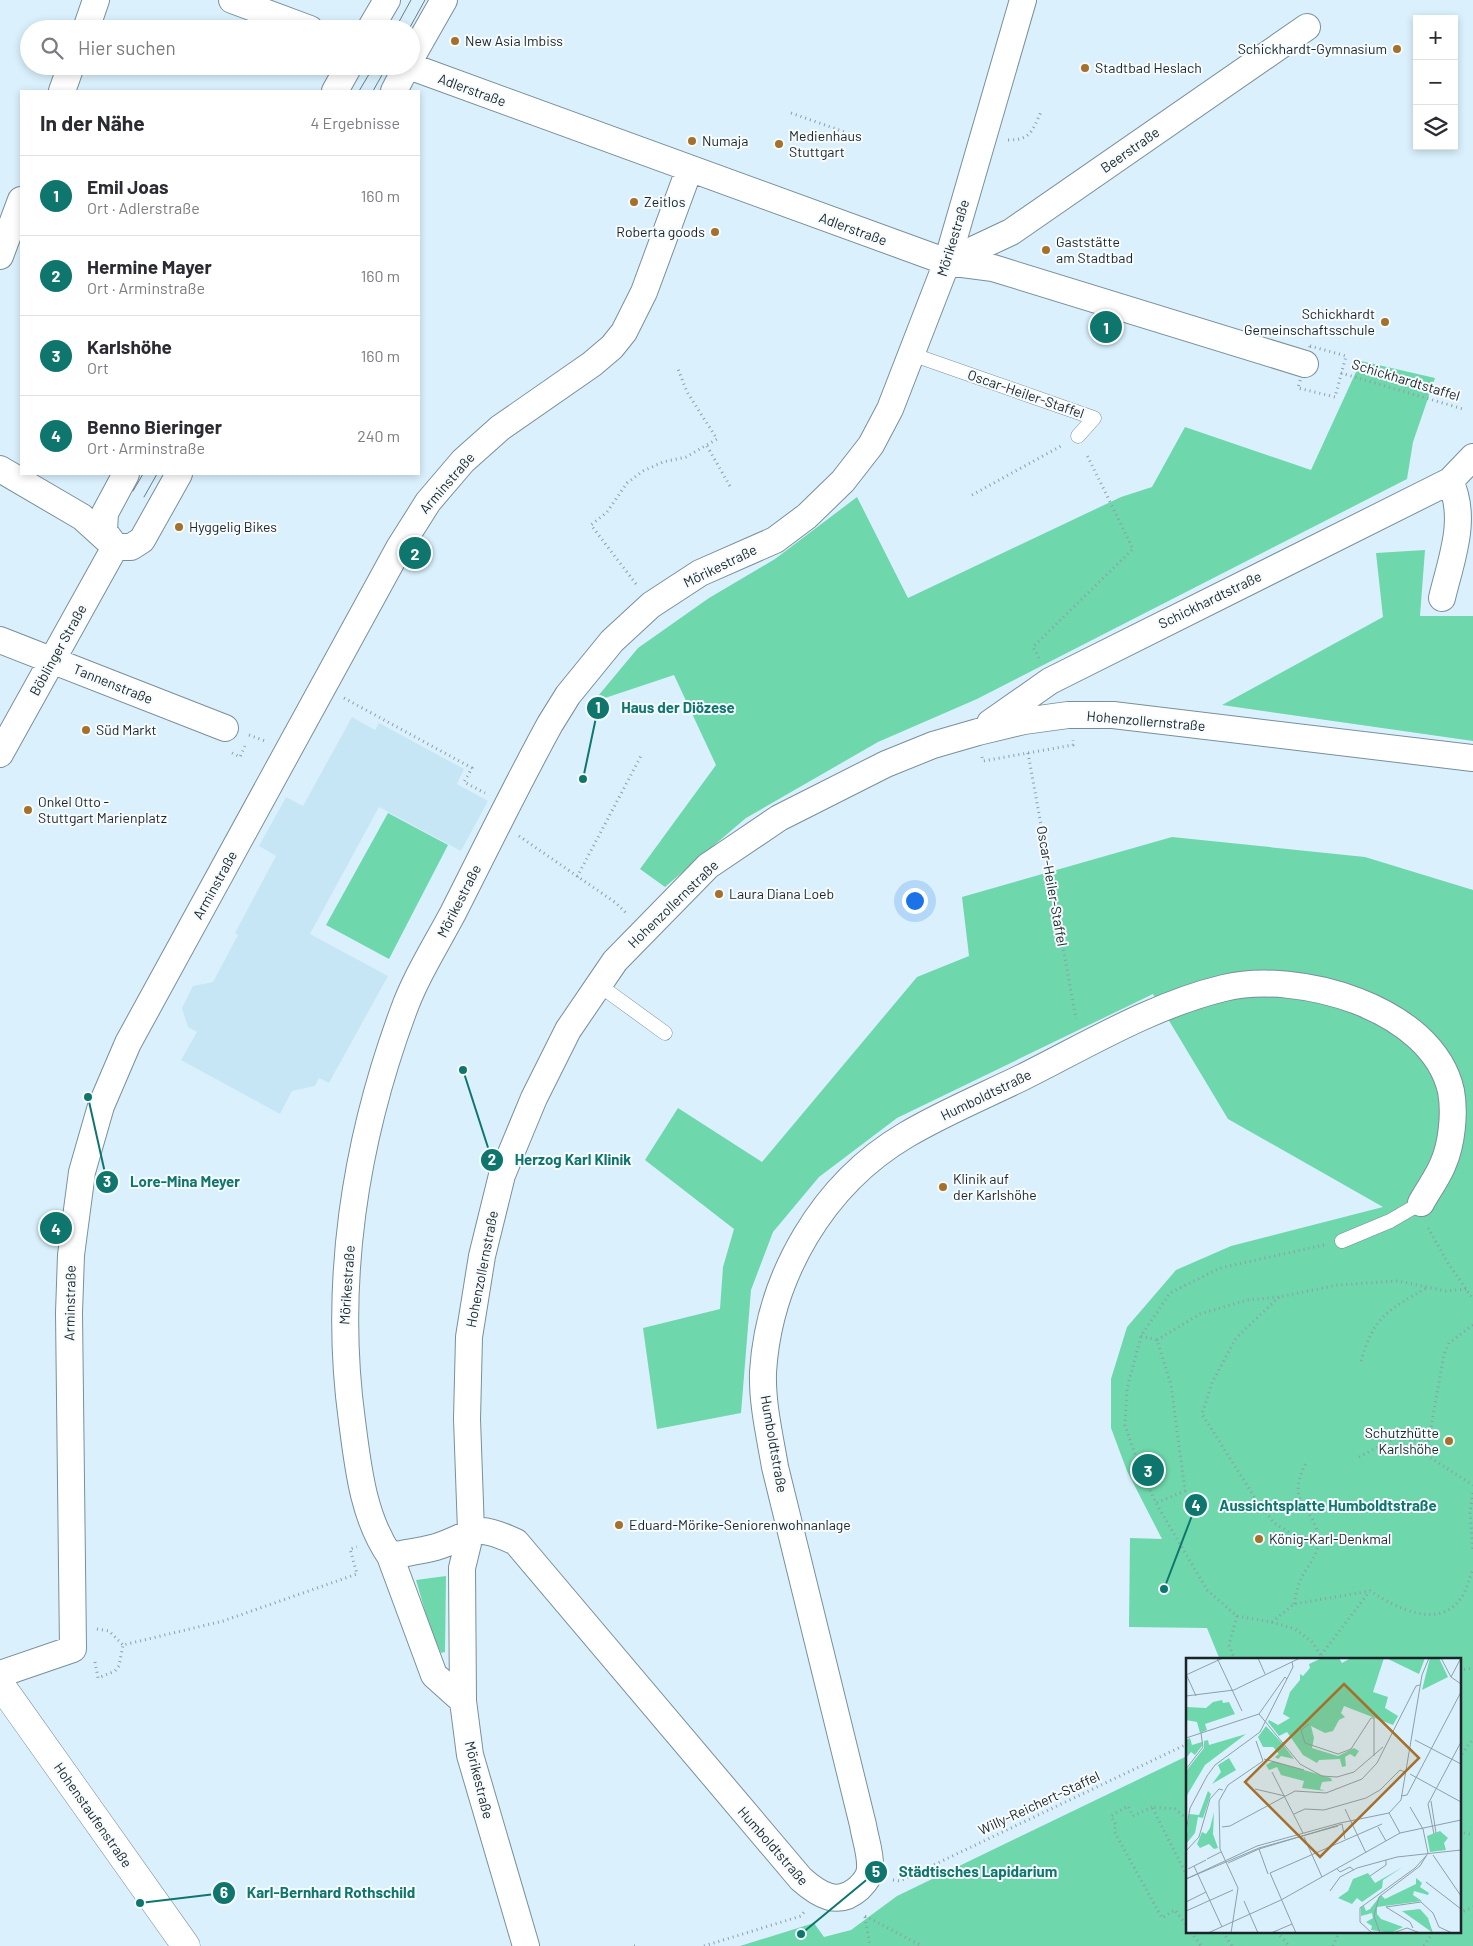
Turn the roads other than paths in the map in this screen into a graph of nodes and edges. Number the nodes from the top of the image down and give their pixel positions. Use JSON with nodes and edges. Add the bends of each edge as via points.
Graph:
{"nodes":[{"id":1,"x":96,"y":0,"type":"edge"},
{"id":2,"x":232,"y":0,"type":"edge"},
{"id":3,"x":387,"y":0,"type":"edge"},
{"id":4,"x":444,"y":0,"type":"edge"},
{"id":5,"x":1024,"y":0,"type":"edge"},
{"id":6,"x":89,"y":20,"type":"edge"},
{"id":7,"x":286,"y":20,"type":"edge"},
{"id":8,"x":375,"y":20,"type":"edge"},
{"id":9,"x":1307,"y":26,"type":"dead end"},
{"id":10,"x":420,"y":42,"type":"edge"},
{"id":11,"x":420,"y":70,"type":"edge"},
{"id":12,"x":68,"y":75,"type":"edge"},
{"id":13,"x":343,"y":75,"type":"edge"},
{"id":14,"x":403,"y":75,"type":"edge"},
{"id":15,"x":62,"y":90,"type":"edge"},
{"id":16,"x":336,"y":90,"type":"edge"},
{"id":17,"x":395,"y":90,"type":"edge"},
{"id":18,"x":689,"y":170,"type":"junction"},
{"id":19,"x":20,"y":203,"type":"edge"},
{"id":20,"x":0,"y":256,"type":"edge"},
{"id":21,"x":947,"y":262,"type":"junction"},
{"id":22,"x":911,"y":354,"type":"junction"},
{"id":23,"x":1304,"y":366,"type":"road end"},
{"id":24,"x":1078,"y":436,"type":"road end"},
{"id":25,"x":1473,"y":457,"type":"edge"},
{"id":26,"x":0,"y":469,"type":"edge"},
{"id":27,"x":125,"y":475,"type":"edge"},
{"id":28,"x":178,"y":475,"type":"edge"},
{"id":29,"x":1450,"y":481,"type":"junction"},
{"id":30,"x":115,"y":547,"type":"junction"},
{"id":31,"x":1442,"y":598,"type":"dead end"},
{"id":32,"x":0,"y":640,"type":"edge"},
{"id":33,"x":53,"y":660,"type":"junction"},
{"id":34,"x":978,"y":732,"type":"junction"},
{"id":35,"x":228,"y":740,"type":"road end"},
{"id":36,"x":0,"y":754,"type":"edge"},
{"id":37,"x":1473,"y":758,"type":"edge"},
{"id":38,"x":599,"y":985,"type":"junction"},
{"id":39,"x":666,"y":1033,"type":"dead end"},
{"id":40,"x":1420,"y":1202,"type":"joint"},
{"id":41,"x":1342,"y":1241,"type":"road end"},
{"id":42,"x":471,"y":1531,"type":"junction"},
{"id":43,"x":384,"y":1548,"type":"junction"},
{"id":44,"x":0,"y":1674,"type":"edge"},
{"id":45,"x":0,"y":1684,"type":"edge"},
{"id":46,"x":464,"y":1701,"type":"junction"},
{"id":47,"x":186,"y":1946,"type":"edge"},
{"id":48,"x":526,"y":1946,"type":"edge"}],
"edges":[{"from":1,"to":6,"type":"street"},
{"from":2,"to":7,"type":"street"},
{"from":3,"to":8,"type":"street"},
{"from":4,"to":10,"type":"street"},
{"from":5,"to":21,"type":"street","name":"Mörikestraße"},
{"from":9,"to":21,"type":"street","name":"Beerstraße","via":[[1011,232]]},
{"from":11,"to":18,"type":"street","name":"Adlerstraße"},
{"from":12,"to":15,"type":"street"},
{"from":13,"to":16,"type":"street"},
{"from":14,"to":17,"type":"street"},
{"from":18,"to":21,"type":"street","name":"Adlerstraße"},
{"from":18,"to":44,"type":"street","name":"Arminstraße","via":[[644,292],[624,332],[592,364],[500,428],[462,461],[428,502],[399,548],[128,1044],[101,1106],[82,1172],[71,1255],[74,1649]]},
{"from":19,"to":20,"type":"street"},
{"from":21,"to":22,"type":"street","name":"Mörikestraße"},
{"from":21,"to":23,"type":"street","name":"Adlerstraße","via":[[993,268]]},
{"from":22,"to":24,"type":"lane","name":"Oscar-Heiler-Staffel","via":[[1094,418]]},
{"from":22,"to":43,"type":"street","name":"Mörikestraße","via":[[890,409],[871,444],[843,481],[807,516],[775,540],[700,573],[651,605],[612,641],[568,695],[550,724],[404,1010],[376,1094],[356,1179],[343,1339],[361,1484]]},
{"from":25,"to":29,"type":"street","name":"Schickhardtstraße"},
{"from":26,"to":30,"type":"street","via":[[82,517]]},
{"from":27,"to":30,"type":"street","via":[[105,513],[104,530]]},
{"from":28,"to":30,"type":"street","via":[[142,540],[131,547]]},
{"from":29,"to":31,"type":"street","via":[[1456,496],[1459,522]]},
{"from":29,"to":34,"type":"street","name":"Schickhardtstraße","via":[[1050,681]]},
{"from":30,"to":33,"type":"street","name":"Böblinger Straße"},
{"from":32,"to":33,"type":"street","name":"Tannenstraße"},
{"from":33,"to":35,"type":"street","name":"Tannenstraße"},
{"from":33,"to":36,"type":"street","name":"Böblinger Straße"},
{"from":34,"to":37,"type":"street","name":"Hohenzollernstraße","via":[[1068,715],[1113,715]]},
{"from":34,"to":38,"type":"street","name":"Hohenzollernstraße","via":[[933,745],[886,764],[771,824],[708,866],[615,961]]},
{"from":38,"to":39,"type":"lane"},
{"from":38,"to":42,"type":"street","name":"Hohenzollernstraße","via":[[568,1030],[534,1098],[502,1175],[482,1256],[469,1337],[467,1419]]},
{"from":40,"to":41,"type":"lane","via":[[1390,1221]]},
{"from":40,"to":42,"type":"street","name":"Humboldtstraße","via":[[1444,1163],[1451,1130],[1451,1092],[1440,1063],[1418,1036],[1393,1018],[1353,1000],[1314,988],[1270,984],[1226,987],[1174,1003],[1113,1032],[906,1135],[868,1162],[834,1195],[806,1235],[782,1283],[768,1329],[763,1374],[775,1467],[863,1825],[870,1867],[868,1877],[855,1892],[839,1898],[816,1893],[801,1879],[516,1542],[493,1531]]},
{"from":42,"to":43,"type":"street","name":"Humboldtstraße","via":[[436,1547]]},
{"from":42,"to":46,"type":"street","name":"Hohenzollernstraße","via":[[462,1568]]},
{"from":43,"to":46,"type":"street","name":"Mörikestraße","via":[[434,1675]]},
{"from":45,"to":47,"type":"street","name":"Hohenstaufenstraße"},
{"from":46,"to":48,"type":"street","name":"Mörikestraße","via":[[470,1755]]}]}
